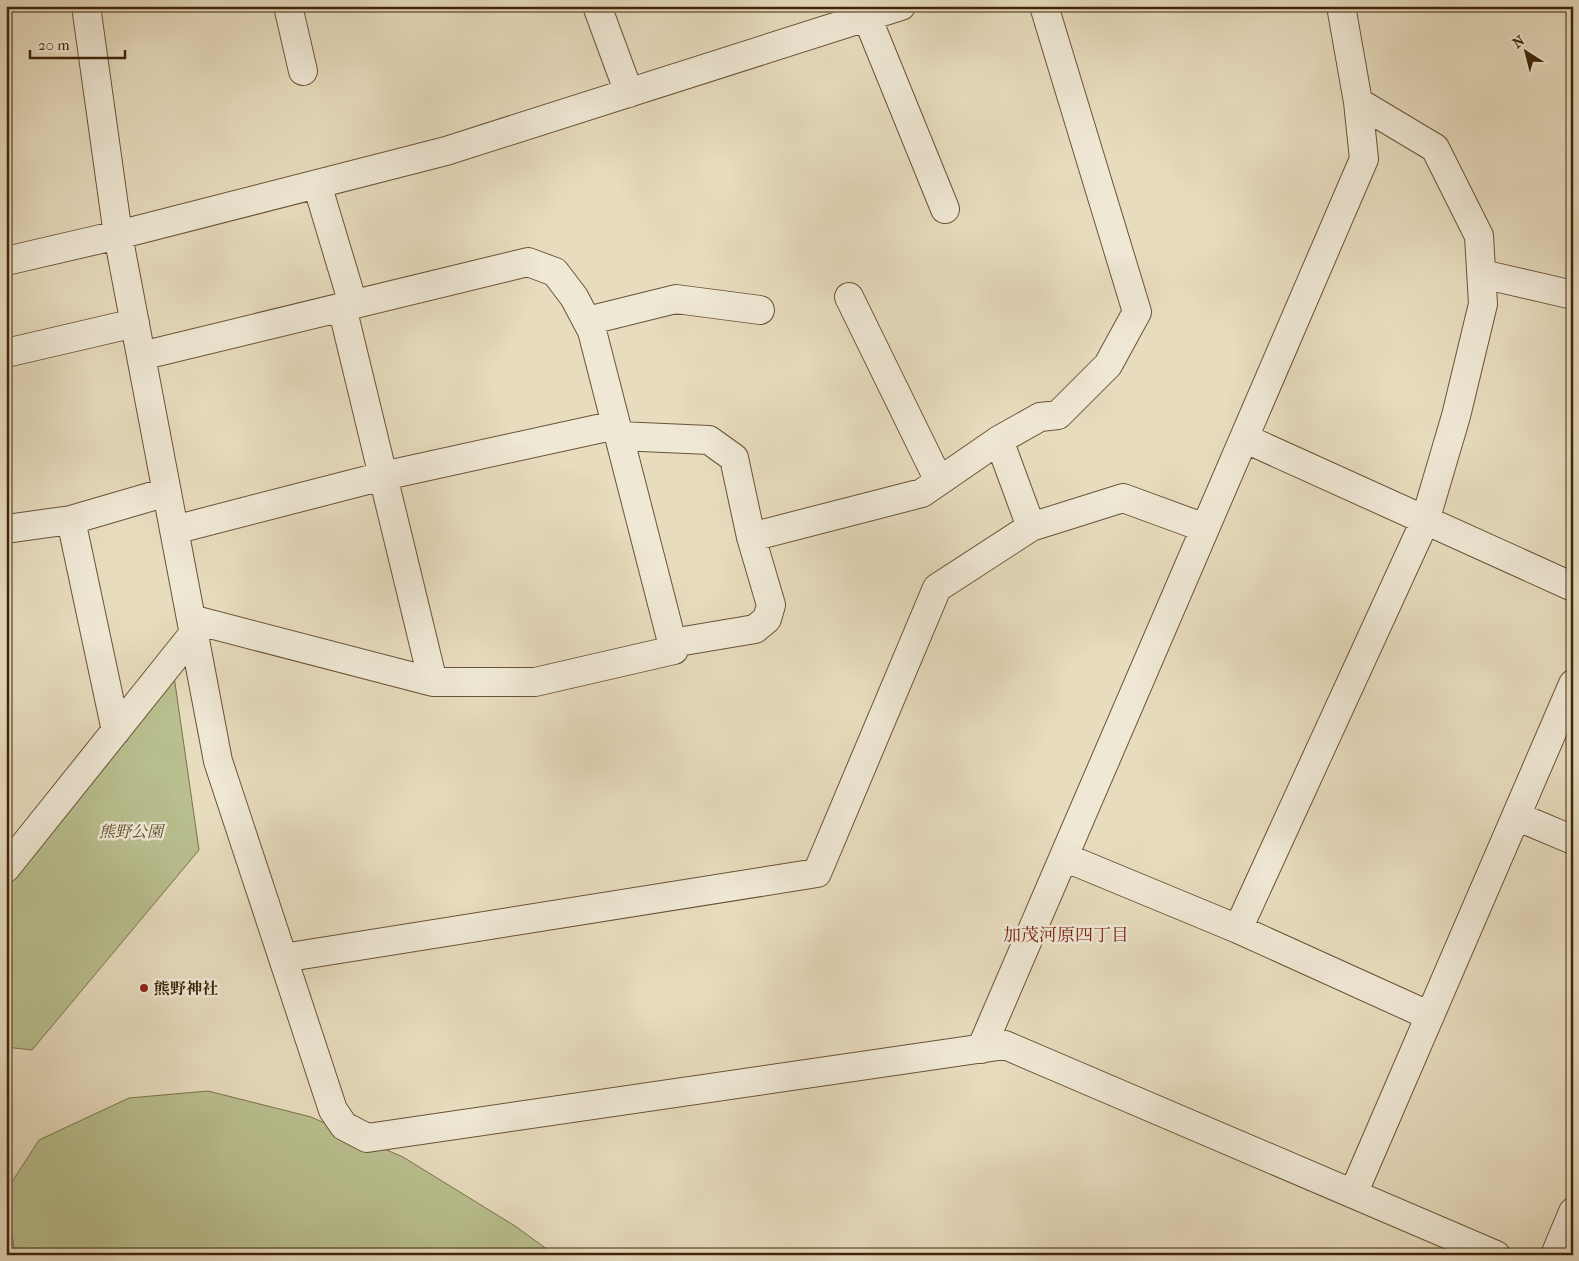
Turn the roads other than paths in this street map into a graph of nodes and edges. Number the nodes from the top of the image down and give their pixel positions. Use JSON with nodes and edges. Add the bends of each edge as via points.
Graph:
{"nodes":[{"id":1,"x":86,"y":6,"type":"edge"},
{"id":2,"x":288,"y":6,"type":"edge"},
{"id":3,"x":597,"y":6,"type":"edge"},
{"id":4,"x":901,"y":6,"type":"edge"},
{"id":5,"x":1044,"y":6,"type":"edge"},
{"id":6,"x":1341,"y":6,"type":"edge"},
{"id":7,"x":858,"y":15,"type":"edge"},
{"id":8,"x":303,"y":71,"type":"dead end"},
{"id":9,"x":628,"y":93,"type":"junction"},
{"id":10,"x":1358,"y":102,"type":"junction"},
{"id":11,"x":317,"y":184,"type":"junction"},
{"id":12,"x":945,"y":209,"type":"dead end"},
{"id":13,"x":118,"y":235,"type":"junction"},
{"id":14,"x":6,"y":261,"type":"edge"},
{"id":15,"x":1482,"y":274,"type":"junction"},
{"id":16,"x":1573,"y":295,"type":"edge"},
{"id":17,"x":849,"y":297,"type":"dead end"},
{"id":18,"x":348,"y":306,"type":"junction"},
{"id":19,"x":760,"y":310,"type":"dead end"},
{"id":20,"x":587,"y":322,"type":"junction"},
{"id":21,"x":135,"y":323,"type":"junction"},
{"id":22,"x":6,"y":353,"type":"edge"},
{"id":23,"x":140,"y":356,"type":"junction"},
{"id":24,"x":618,"y":431,"type":"junction"},
{"id":25,"x":1244,"y":438,"type":"junction"},
{"id":26,"x":999,"y":440,"type":"junction"},
{"id":27,"x":383,"y":476,"type":"junction"},
{"id":28,"x":939,"y":481,"type":"junction"},
{"id":29,"x":167,"y":492,"type":"junction"},
{"id":30,"x":70,"y":520,"type":"junction"},
{"id":31,"x":1425,"y":521,"type":"junction"},
{"id":32,"x":1031,"y":527,"type":"junction"},
{"id":33,"x":1205,"y":528,"type":"junction"},
{"id":34,"x":6,"y":529,"type":"edge"},
{"id":35,"x":174,"y":530,"type":"junction"},
{"id":36,"x":751,"y":537,"type":"junction"},
{"id":37,"x":1573,"y":587,"type":"edge"},
{"id":38,"x":192,"y":626,"type":"junction"},
{"id":39,"x":672,"y":642,"type":"junction"},
{"id":40,"x":433,"y":682,"type":"junction"},
{"id":41,"x":1573,"y":684,"type":"edge"},
{"id":42,"x":116,"y":731,"type":"junction"},
{"id":43,"x":1516,"y":816,"type":"junction"},
{"id":44,"x":1573,"y":840,"type":"edge"},
{"id":45,"x":1064,"y":857,"type":"junction"},
{"id":46,"x":6,"y":868,"type":"edge"},
{"id":47,"x":1238,"y":930,"type":"junction"},
{"id":48,"x":283,"y":958,"type":"junction"},
{"id":49,"x":1430,"y":1016,"type":"junction"},
{"id":50,"x":981,"y":1049,"type":"junction"},
{"id":51,"x":1353,"y":1194,"type":"junction"},
{"id":52,"x":1573,"y":1212,"type":"edge"},
{"id":53,"x":1496,"y":1255,"type":"edge"},
{"id":54,"x":1555,"y":1255,"type":"edge"}],
"edges":[{"from":1,"to":13,"type":"street"},
{"from":2,"to":8,"type":"street"},
{"from":3,"to":9,"type":"street"},
{"from":4,"to":7,"type":"street"},
{"from":5,"to":26,"type":"street","via":[[1137,312],[1108,365],[1058,415],[1040,417]]},
{"from":6,"to":10,"type":"street"},
{"from":7,"to":9,"type":"street"},
{"from":7,"to":12,"type":"street"},
{"from":9,"to":11,"type":"street","via":[[446,151]]},
{"from":10,"to":15,"type":"street","via":[[1436,148],[1479,236]]},
{"from":10,"to":25,"type":"street","via":[[1364,159]]},
{"from":11,"to":13,"type":"street"},
{"from":11,"to":18,"type":"street"},
{"from":13,"to":14,"type":"street"},
{"from":13,"to":21,"type":"street"},
{"from":15,"to":16,"type":"street"},
{"from":15,"to":31,"type":"street","via":[[1483,304],[1456,416]]},
{"from":17,"to":28,"type":"street"},
{"from":18,"to":20,"type":"street","via":[[528,262],[555,272],[574,297]]},
{"from":18,"to":23,"type":"street"},
{"from":18,"to":27,"type":"street"},
{"from":19,"to":20,"type":"street","via":[[676,299]]},
{"from":20,"to":24,"type":"street"},
{"from":21,"to":22,"type":"street"},
{"from":21,"to":23,"type":"street"},
{"from":23,"to":29,"type":"street"},
{"from":24,"to":27,"type":"street"},
{"from":24,"to":36,"type":"street","via":[[709,440],[734,458]]},
{"from":24,"to":39,"type":"street"},
{"from":25,"to":31,"type":"street"},
{"from":25,"to":33,"type":"street"},
{"from":26,"to":28,"type":"street"},
{"from":26,"to":32,"type":"street"},
{"from":27,"to":35,"type":"street"},
{"from":27,"to":40,"type":"street"},
{"from":28,"to":36,"type":"street","via":[[922,493]]},
{"from":29,"to":30,"type":"street"},
{"from":29,"to":35,"type":"street"},
{"from":30,"to":34,"type":"street"},
{"from":30,"to":42,"type":"street"},
{"from":31,"to":37,"type":"street"},
{"from":31,"to":47,"type":"street"},
{"from":32,"to":33,"type":"street","via":[[1124,498]]},
{"from":32,"to":48,"type":"street","via":[[937,588],[816,874]]},
{"from":33,"to":45,"type":"street"},
{"from":35,"to":38,"type":"street"},
{"from":36,"to":39,"type":"street","via":[[771,605],[767,619],[755,629]]},
{"from":38,"to":40,"type":"street"},
{"from":38,"to":42,"type":"street"},
{"from":38,"to":48,"type":"street","via":[[218,761]]},
{"from":39,"to":40,"type":"street","via":[[674,650],[535,682]]},
{"from":41,"to":43,"type":"street"},
{"from":42,"to":46,"type":"street"},
{"from":43,"to":44,"type":"street"},
{"from":43,"to":49,"type":"street"},
{"from":45,"to":47,"type":"street"},
{"from":45,"to":50,"type":"street"},
{"from":47,"to":49,"type":"street"},
{"from":48,"to":50,"type":"street","via":[[333,1110],[344,1126],[367,1138]]},
{"from":49,"to":51,"type":"street"},
{"from":50,"to":51,"type":"street","via":[[1005,1045]]},
{"from":51,"to":53,"type":"street"},
{"from":52,"to":54,"type":"street"}]}
